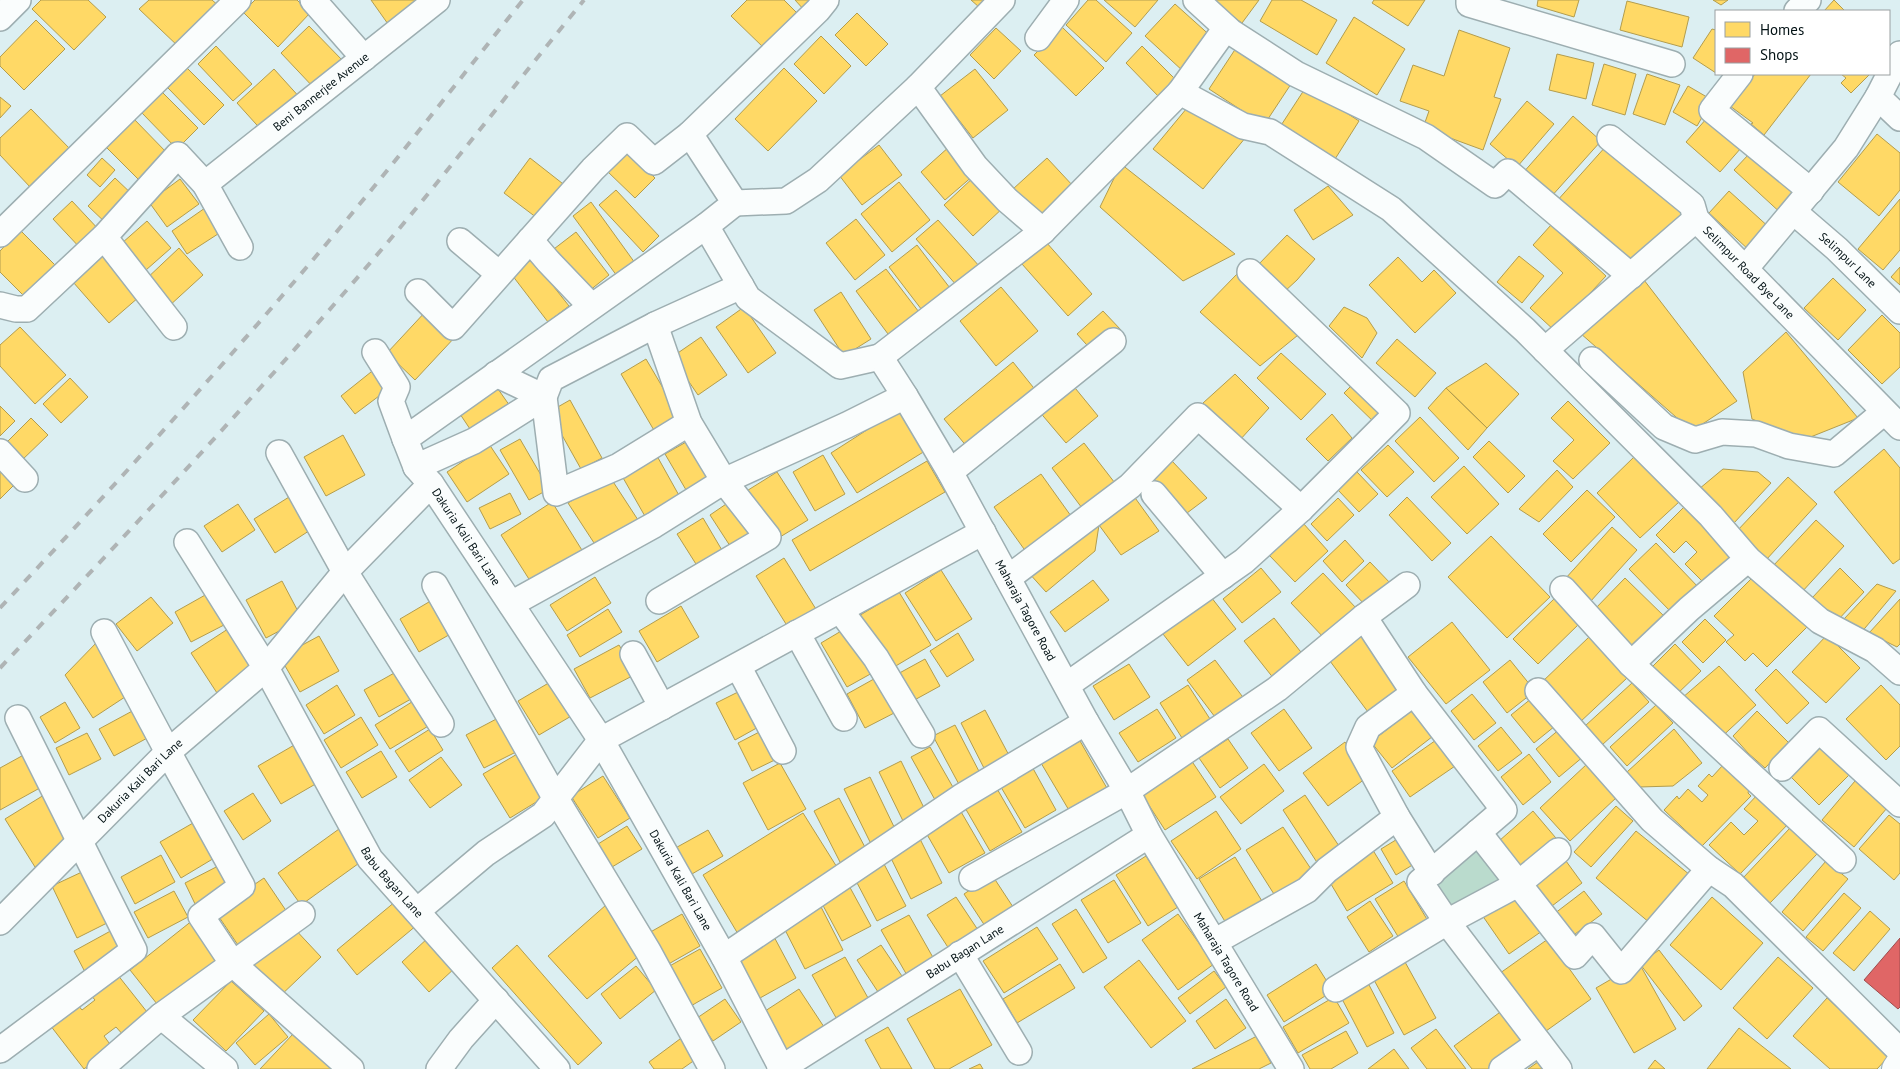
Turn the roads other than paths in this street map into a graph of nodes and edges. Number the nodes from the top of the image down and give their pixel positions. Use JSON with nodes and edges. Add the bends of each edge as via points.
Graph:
{"nodes":[{"id":1,"x":18,"y":0,"type":"edge"},
{"id":2,"x":238,"y":0,"type":"edge"},
{"id":3,"x":313,"y":0,"type":"edge"},
{"id":4,"x":436,"y":0,"type":"edge"},
{"id":5,"x":826,"y":0,"type":"edge"},
{"id":6,"x":1002,"y":0,"type":"edge"},
{"id":7,"x":1066,"y":0,"type":"edge"},
{"id":8,"x":1196,"y":0,"type":"edge"},
{"id":9,"x":1469,"y":0,"type":"edge"},
{"id":10,"x":1808,"y":0,"type":"edge"},
{"id":11,"x":1798,"y":10,"type":"edge"},
{"id":12,"x":0,"y":18,"type":"edge"},
{"id":13,"x":1226,"y":28,"type":"junction"},
{"id":14,"x":1038,"y":38,"type":"dead end"},
{"id":15,"x":1900,"y":54,"type":"edge"},
{"id":16,"x":364,"y":58,"type":"junction"},
{"id":17,"x":1672,"y":64,"type":"dead end"},
{"id":18,"x":1890,"y":74,"type":"edge"},
{"id":19,"x":1739,"y":75,"type":"edge"},
{"id":20,"x":1889,"y":75,"type":"edge"},
{"id":21,"x":918,"y":87,"type":"junction"},
{"id":22,"x":1180,"y":92,"type":"junction"},
{"id":23,"x":1878,"y":97,"type":"junction"},
{"id":24,"x":1900,"y":118,"type":"edge"},
{"id":25,"x":690,"y":134,"type":"junction"},
{"id":26,"x":1610,"y":138,"type":"dead end"},
{"id":27,"x":205,"y":184,"type":"junction"},
{"id":28,"x":1811,"y":191,"type":"junction"},
{"id":29,"x":735,"y":203,"type":"junction"},
{"id":30,"x":1794,"y":212,"type":"junction"},
{"id":31,"x":1696,"y":219,"type":"junction"},
{"id":32,"x":706,"y":226,"type":"junction"},
{"id":33,"x":1043,"y":231,"type":"junction"},
{"id":34,"x":0,"y":234,"type":"edge"},
{"id":35,"x":104,"y":237,"type":"junction"},
{"id":36,"x":530,"y":240,"type":"junction"},
{"id":37,"x":460,"y":241,"type":"dead end"},
{"id":38,"x":240,"y":247,"type":"dead end"},
{"id":39,"x":1745,"y":270,"type":"junction"},
{"id":40,"x":1250,"y":272,"type":"dead end"},
{"id":41,"x":500,"y":274,"type":"junction"},
{"id":42,"x":1631,"y":276,"type":"junction"},
{"id":43,"x":741,"y":286,"type":"junction"},
{"id":44,"x":418,"y":292,"type":"dead end"},
{"id":45,"x":0,"y":305,"type":"edge"},
{"id":46,"x":591,"y":306,"type":"junction"},
{"id":47,"x":1900,"y":311,"type":"edge"},
{"id":48,"x":655,"y":325,"type":"junction"},
{"id":49,"x":174,"y":327,"type":"dead end"},
{"id":50,"x":1114,"y":341,"type":"dead end"},
{"id":51,"x":1545,"y":350,"type":"junction"},
{"id":52,"x":375,"y":352,"type":"dead end"},
{"id":53,"x":880,"y":357,"type":"junction"},
{"id":54,"x":1592,"y":360,"type":"dead end"},
{"id":55,"x":496,"y":374,"type":"junction"},
{"id":56,"x":905,"y":396,"type":"junction"},
{"id":57,"x":544,"y":397,"type":"junction"},
{"id":58,"x":1892,"y":419,"type":"edge"},
{"id":59,"x":689,"y":422,"type":"junction"},
{"id":60,"x":406,"y":439,"type":"junction"},
{"id":61,"x":0,"y":452,"type":"edge"},
{"id":62,"x":279,"y":452,"type":"dead end"},
{"id":63,"x":950,"y":472,"type":"junction"},
{"id":64,"x":423,"y":476,"type":"junction"},
{"id":65,"x":25,"y":479,"type":"dead end"},
{"id":66,"x":724,"y":481,"type":"junction"},
{"id":67,"x":1154,"y":494,"type":"dead end"},
{"id":68,"x":1301,"y":509,"type":"junction"},
{"id":69,"x":983,"y":532,"type":"junction"},
{"id":70,"x":187,"y":542,"type":"dead end"},
{"id":71,"x":1748,"y":559,"type":"junction"},
{"id":72,"x":345,"y":572,"type":"junction"},
{"id":73,"x":1223,"y":576,"type":"junction"},
{"id":74,"x":1008,"y":578,"type":"junction"},
{"id":75,"x":435,"y":585,"type":"dead end"},
{"id":76,"x":1407,"y":585,"type":"dead end"},
{"id":77,"x":1563,"y":589,"type":"dead end"},
{"id":78,"x":658,"y":601,"type":"dead end"},
{"id":79,"x":511,"y":604,"type":"junction"},
{"id":80,"x":840,"y":610,"type":"junction"},
{"id":81,"x":1364,"y":617,"type":"junction"},
{"id":82,"x":104,"y":632,"type":"dead end"},
{"id":83,"x":797,"y":633,"type":"junction"},
{"id":84,"x":633,"y":654,"type":"dead end"},
{"id":85,"x":1631,"y":664,"type":"junction"},
{"id":86,"x":738,"y":666,"type":"junction"},
{"id":87,"x":266,"y":668,"type":"junction"},
{"id":88,"x":1900,"y":672,"type":"edge"},
{"id":89,"x":1067,"y":685,"type":"junction"},
{"id":90,"x":1538,"y":691,"type":"dead end"},
{"id":91,"x":1414,"y":692,"type":"junction"},
{"id":92,"x":662,"y":707,"type":"junction"},
{"id":93,"x":18,"y":718,"type":"dead end"},
{"id":94,"x":844,"y":718,"type":"dead end"},
{"id":95,"x":1086,"y":722,"type":"junction"},
{"id":96,"x":441,"y":724,"type":"dead end"},
{"id":97,"x":922,"y":736,"type":"dead end"},
{"id":98,"x":601,"y":740,"type":"junction"},
{"id":99,"x":783,"y":751,"type":"dead end"},
{"id":100,"x":168,"y":752,"type":"junction"},
{"id":101,"x":1782,"y":768,"type":"dead end"},
{"id":102,"x":1127,"y":791,"type":"junction"},
{"id":103,"x":556,"y":799,"type":"junction"},
{"id":104,"x":1900,"y":804,"type":"edge"},
{"id":105,"x":1397,"y":817,"type":"junction"},
{"id":106,"x":1478,"y":832,"type":"junction"},
{"id":107,"x":1149,"y":835,"type":"junction"},
{"id":108,"x":80,"y":841,"type":"junction"},
{"id":109,"x":1558,"y":851,"type":"dead end"},
{"id":110,"x":1843,"y":860,"type":"dead end"},
{"id":111,"x":1709,"y":869,"type":"junction"},
{"id":112,"x":1432,"y":873,"type":"junction"},
{"id":113,"x":972,"y":878,"type":"dead end"},
{"id":114,"x":1518,"y":884,"type":"junction"},
{"id":115,"x":417,"y":911,"type":"junction"},
{"id":116,"x":302,"y":914,"type":"dead end"},
{"id":117,"x":0,"y":922,"type":"edge"},
{"id":118,"x":1446,"y":922,"type":"junction"},
{"id":119,"x":1214,"y":942,"type":"junction"},
{"id":120,"x":960,"y":954,"type":"junction"},
{"id":121,"x":724,"y":957,"type":"junction"},
{"id":122,"x":233,"y":964,"type":"junction"},
{"id":123,"x":1336,"y":989,"type":"dead end"},
{"id":124,"x":496,"y":1000,"type":"junction"},
{"id":125,"x":161,"y":1016,"type":"junction"},
{"id":126,"x":1539,"y":1043,"type":"junction"},
{"id":127,"x":0,"y":1050,"type":"edge"},
{"id":128,"x":1900,"y":1051,"type":"edge"},
{"id":129,"x":1019,"y":1052,"type":"dead end"},
{"id":130,"x":1900,"y":1063,"type":"edge"},
{"id":131,"x":100,"y":1069,"type":"edge"},
{"id":132,"x":225,"y":1069,"type":"edge"},
{"id":133,"x":351,"y":1069,"type":"edge"},
{"id":134,"x":439,"y":1069,"type":"edge"},
{"id":135,"x":557,"y":1069,"type":"edge"},
{"id":136,"x":712,"y":1069,"type":"edge"},
{"id":137,"x":781,"y":1069,"type":"edge"},
{"id":138,"x":1291,"y":1069,"type":"edge"},
{"id":139,"x":1502,"y":1069,"type":"edge"},
{"id":140,"x":1559,"y":1069,"type":"edge"},
{"id":141,"x":1896,"y":1069,"type":"edge"}],
"edges":[{"from":1,"to":12,"type":"street"},
{"from":2,"to":34,"type":"street"},
{"from":3,"to":16,"type":"street"},
{"from":4,"to":16,"type":"street","name":"Beni Bannerjee Avenue"},
{"from":5,"to":25,"type":"street"},
{"from":6,"to":21,"type":"street"},
{"from":7,"to":14,"type":"street"},
{"from":8,"to":13,"type":"street"},
{"from":9,"to":17,"type":"street","via":[[1469,4]]},
{"from":10,"to":11,"type":"street"},
{"from":13,"to":22,"type":"street"},
{"from":13,"to":42,"type":"street","via":[[1296,74],[1426,137],[1495,185],[1508,172]]},
{"from":15,"to":18,"type":"street"},
{"from":16,"to":27,"type":"street","name":"Beni Bannerjee Avenue"},
{"from":19,"to":28,"type":"street","via":[[1712,110]]},
{"from":20,"to":23,"type":"street"},
{"from":21,"to":29,"type":"street","via":[[818,180],[786,201]]},
{"from":21,"to":33,"type":"street","via":[[975,166]]},
{"from":22,"to":33,"type":"street"},
{"from":22,"to":51,"type":"street","via":[[1242,126],[1270,132],[1391,209]]},
{"from":23,"to":24,"type":"street"},
{"from":23,"to":28,"type":"street","via":[[1846,148]]},
{"from":25,"to":29,"type":"street"},
{"from":25,"to":36,"type":"street","via":[[654,162],[626,136]]},
{"from":26,"to":31,"type":"street","via":[[1692,205]]},
{"from":27,"to":35,"type":"street","via":[[178,155]]},
{"from":27,"to":38,"type":"street"},
{"from":28,"to":30,"type":"street"},
{"from":29,"to":32,"type":"street"},
{"from":30,"to":39,"type":"street"},
{"from":30,"to":47,"type":"street","name":"Selimpur Lane"},
{"from":31,"to":39,"type":"street","name":"Selimpur Road Bye Lane"},
{"from":31,"to":42,"type":"street","name":"Selimpur Road Bye Lane"},
{"from":32,"to":43,"type":"street"},
{"from":32,"to":46,"type":"street"},
{"from":33,"to":53,"type":"street"},
{"from":35,"to":45,"type":"street","via":[[27,309]]},
{"from":35,"to":49,"type":"street"},
{"from":36,"to":41,"type":"street"},
{"from":36,"to":46,"type":"street"},
{"from":37,"to":41,"type":"street"},
{"from":39,"to":58,"type":"street","name":"Selimpur Road Bye Lane"},
{"from":40,"to":68,"type":"street","via":[[1397,413]]},
{"from":41,"to":44,"type":"street","via":[[453,327]]},
{"from":42,"to":51,"type":"street","name":"Selimpur Road Bye Lane"},
{"from":43,"to":48,"type":"street"},
{"from":43,"to":53,"type":"street","via":[[748,298],[840,366]]},
{"from":46,"to":55,"type":"street"},
{"from":48,"to":57,"type":"street","via":[[550,379]]},
{"from":48,"to":59,"type":"street"},
{"from":50,"to":63,"type":"street"},
{"from":51,"to":71,"type":"street","via":[[1711,516]]},
{"from":52,"to":60,"type":"street","via":[[397,387],[391,401]]},
{"from":53,"to":56,"type":"street","name":"Maharaja Tagore Road"},
{"from":54,"to":58,"type":"street","via":[[1664,427],[1696,440],[1722,432],[1756,434],[1789,446],[1834,454]]},
{"from":55,"to":57,"type":"street"},
{"from":55,"to":60,"type":"street"},
{"from":56,"to":63,"type":"street","name":"Maharaja Tagore Road"},
{"from":56,"to":66,"type":"street"},
{"from":57,"to":59,"type":"street","via":[[556,493],[618,466]]},
{"from":57,"to":64,"type":"street"},
{"from":59,"to":66,"type":"street"},
{"from":60,"to":64,"type":"street"},
{"from":61,"to":65,"type":"street"},
{"from":62,"to":72,"type":"street"},
{"from":63,"to":69,"type":"street","name":"Maharaja Tagore Road"},
{"from":64,"to":72,"type":"street","name":"Dakuria Kali Bari Lane"},
{"from":64,"to":79,"type":"street","name":"Dakuria Kali Bari Lane"},
{"from":66,"to":78,"type":"street","via":[[768,537]]},
{"from":66,"to":79,"type":"street","via":[[654,525]]},
{"from":67,"to":73,"type":"street"},
{"from":68,"to":73,"type":"street"},
{"from":68,"to":74,"type":"street","via":[[1198,416],[1130,486]]},
{"from":69,"to":74,"type":"street","name":"Maharaja Tagore Road"},
{"from":69,"to":80,"type":"street"},
{"from":70,"to":87,"type":"street","name":"Babu Bagan Lane"},
{"from":71,"to":85,"type":"street"},
{"from":71,"to":88,"type":"street","via":[[1820,621],[1875,650]]},
{"from":72,"to":87,"type":"street","name":"Dakuria Kali Bari Lane"},
{"from":72,"to":96,"type":"street"},
{"from":73,"to":89,"type":"street"},
{"from":74,"to":89,"type":"street","name":"Maharaja Tagore Road"},
{"from":75,"to":103,"type":"street"},
{"from":76,"to":81,"type":"street"},
{"from":77,"to":85,"type":"street"},
{"from":79,"to":98,"type":"street","name":"Dakuria Kali Bari Lane"},
{"from":80,"to":83,"type":"street"},
{"from":80,"to":97,"type":"street","via":[[876,658]]},
{"from":81,"to":91,"type":"street"},
{"from":81,"to":102,"type":"street","via":[[1276,689]]},
{"from":82,"to":100,"type":"street"},
{"from":83,"to":86,"type":"street"},
{"from":83,"to":94,"type":"street"},
{"from":84,"to":92,"type":"street"},
{"from":85,"to":110,"type":"street"},
{"from":86,"to":92,"type":"street"},
{"from":86,"to":99,"type":"street"},
{"from":87,"to":100,"type":"street","name":"Dakuria Kali Bari Lane"},
{"from":87,"to":115,"type":"street","name":"Babu Bagan Lane","via":[[370,859]]},
{"from":89,"to":95,"type":"street","name":"Maharaja Tagore Road"},
{"from":90,"to":111,"type":"street","via":[[1652,820]]},
{"from":91,"to":105,"type":"street","via":[[1368,727],[1359,747]]},
{"from":91,"to":106,"type":"street","via":[[1504,810]]},
{"from":92,"to":98,"type":"street"},
{"from":93,"to":108,"type":"street"},
{"from":95,"to":102,"type":"street","name":"Maharaja Tagore Road"},
{"from":95,"to":121,"type":"street","via":[[961,797]]},
{"from":98,"to":103,"type":"street"},
{"from":98,"to":121,"type":"street","name":"Dakuria Kali Bari Lane"},
{"from":100,"to":108,"type":"street","name":"Dakuria Kali Bari Lane"},
{"from":100,"to":122,"type":"street","via":[[242,886],[201,916]]},
{"from":101,"to":104,"type":"street","via":[[1819,730]]},
{"from":102,"to":107,"type":"street","name":"Maharaja Tagore Road"},
{"from":102,"to":113,"type":"street"},
{"from":103,"to":115,"type":"street","via":[[543,815],[486,853]]},
{"from":103,"to":136,"type":"street","via":[[648,951]]},
{"from":105,"to":112,"type":"street"},
{"from":105,"to":119,"type":"street","via":[[1326,870],[1307,890]]},
{"from":106,"to":112,"type":"street"},
{"from":106,"to":114,"type":"street"},
{"from":107,"to":119,"type":"street","name":"Maharaja Tagore Road"},
{"from":107,"to":120,"type":"street","name":"Babu Bagan Lane"},
{"from":108,"to":117,"type":"street","name":"Dakuria Kali Bari Lane"},
{"from":108,"to":127,"type":"street","via":[[134,950]]},
{"from":109,"to":114,"type":"street"},
{"from":111,"to":114,"type":"street","via":[[1620,971],[1593,936],[1575,956]]},
{"from":111,"to":128,"type":"street","via":[[1733,885]]},
{"from":112,"to":118,"type":"street","via":[[1420,882]]},
{"from":114,"to":118,"type":"street"},
{"from":115,"to":124,"type":"street","name":"Babu Bagan Lane"},
{"from":116,"to":122,"type":"street"},
{"from":118,"to":123,"type":"street"},
{"from":118,"to":126,"type":"street"},
{"from":119,"to":138,"type":"street","name":"Maharaja Tagore Road"},
{"from":120,"to":129,"type":"street"},
{"from":120,"to":137,"type":"street","name":"Babu Bagan Lane"},
{"from":121,"to":137,"type":"street","name":"Dakuria Kali Bari Lane"},
{"from":122,"to":125,"type":"street"},
{"from":122,"to":133,"type":"street"},
{"from":124,"to":134,"type":"street"},
{"from":124,"to":135,"type":"street","name":"Babu Bagan Lane"},
{"from":125,"to":131,"type":"street"},
{"from":125,"to":132,"type":"street"},
{"from":126,"to":139,"type":"street"},
{"from":126,"to":140,"type":"street"},
{"from":130,"to":141,"type":"main road"}]}
